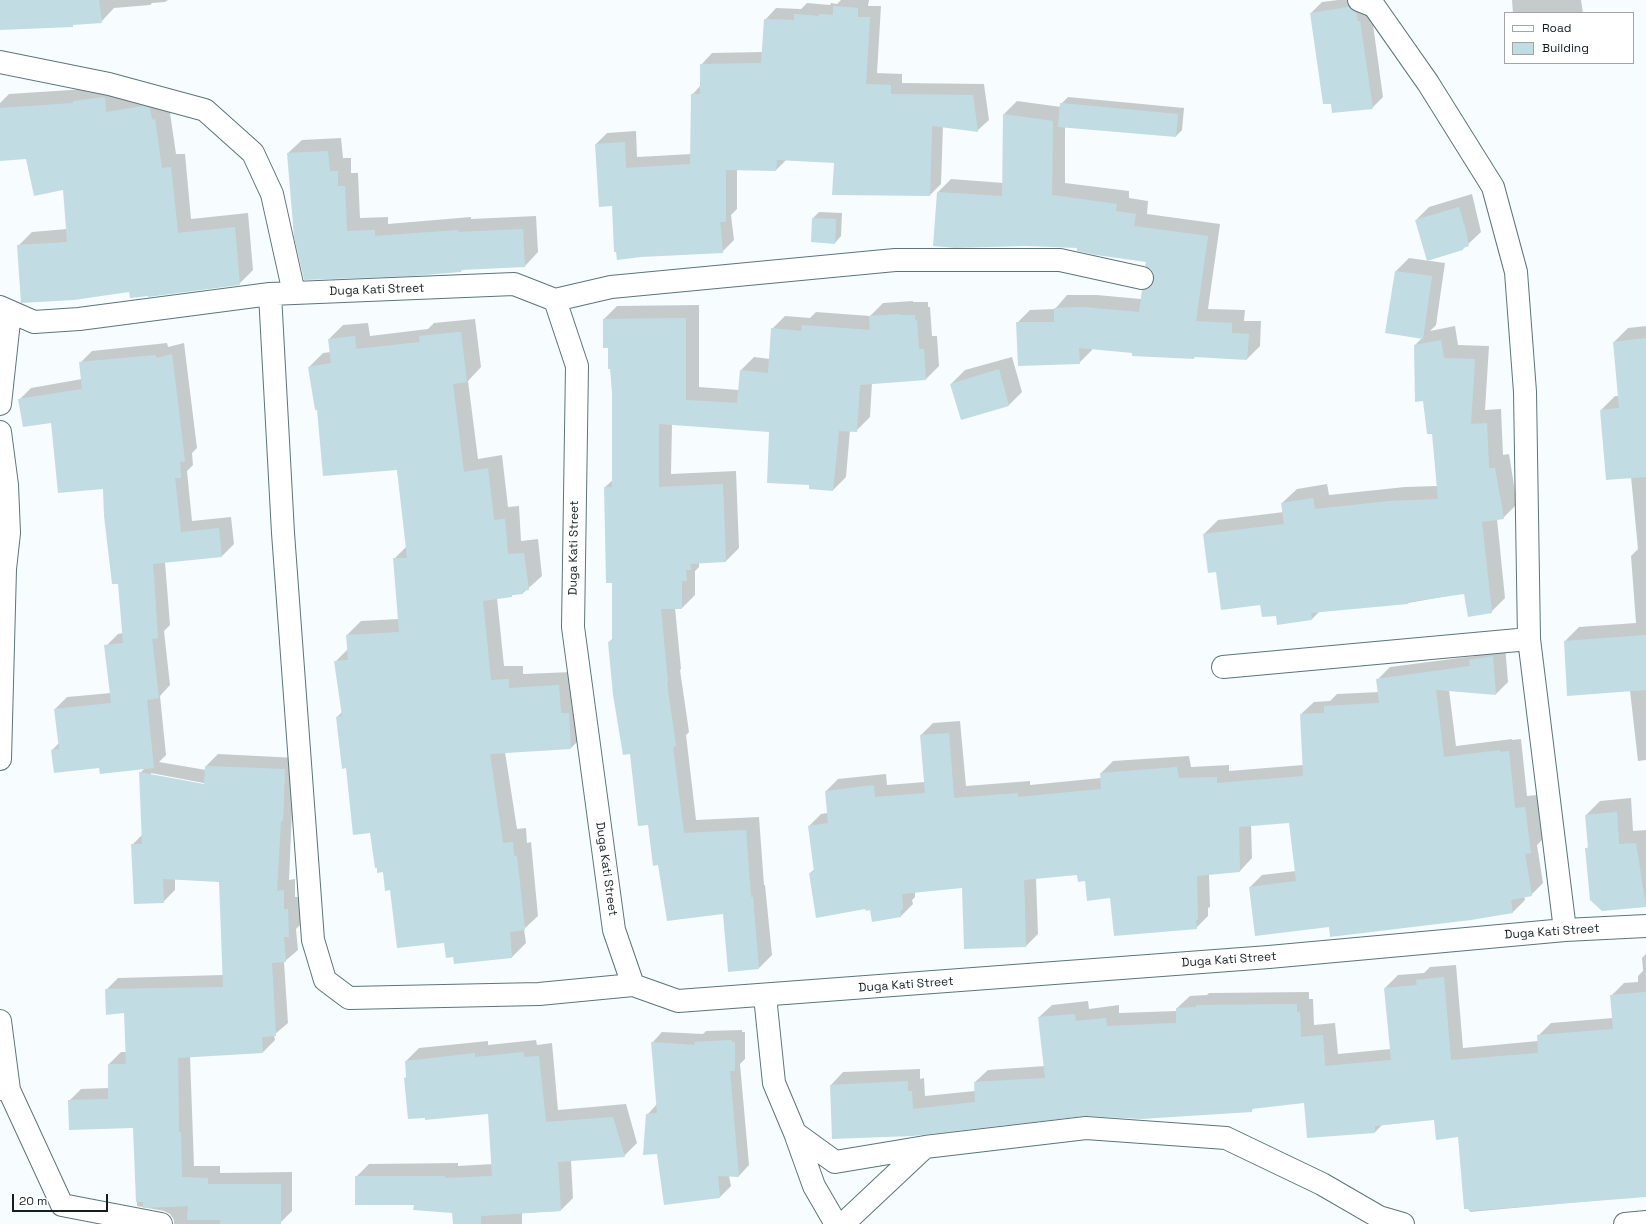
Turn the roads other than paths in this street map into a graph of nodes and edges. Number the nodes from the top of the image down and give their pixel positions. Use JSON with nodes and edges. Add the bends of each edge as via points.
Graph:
{"nodes":[{"id":1,"x":1372,"y":2,"type":"edge"},
{"id":2,"x":0,"y":62,"type":"edge"},
{"id":3,"x":1142,"y":278,"type":"dead end"},
{"id":4,"x":294,"y":293,"type":"junction"},
{"id":5,"x":270,"y":294,"type":"junction"},
{"id":6,"x":555,"y":300,"type":"junction"},
{"id":7,"x":5,"y":310,"type":"edge"},
{"id":8,"x":0,"y":404,"type":"edge"},
{"id":9,"x":0,"y":432,"type":"edge"},
{"id":10,"x":1529,"y":639,"type":"junction"},
{"id":11,"x":1223,"y":668,"type":"dead end"},
{"id":12,"x":0,"y":759,"type":"edge"},
{"id":13,"x":1646,"y":926,"type":"edge"},
{"id":14,"x":1565,"y":930,"type":"junction"},
{"id":15,"x":633,"y":985,"type":"junction"},
{"id":16,"x":765,"y":996,"type":"junction"},
{"id":17,"x":0,"y":1021,"type":"edge"},
{"id":18,"x":4,"y":1090,"type":"edge"},
{"id":19,"x":795,"y":1133,"type":"junction"},
{"id":20,"x":925,"y":1147,"type":"junction"},
{"id":21,"x":62,"y":1214,"type":"edge"},
{"id":22,"x":1380,"y":1220,"type":"edge"},
{"id":23,"x":1646,"y":1222,"type":"edge"},
{"id":24,"x":162,"y":1224,"type":"edge"},
{"id":25,"x":836,"y":1224,"type":"edge"},
{"id":26,"x":843,"y":1224,"type":"edge"},
{"id":27,"x":1403,"y":1224,"type":"edge"},
{"id":28,"x":1624,"y":1224,"type":"edge"}],
"edges":[{"from":1,"to":10,"type":"street","via":[[1428,83],[1493,187],[1516,272],[1524,392]]},
{"from":2,"to":4,"type":"street","via":[[109,84],[205,110],[253,153],[272,194]]},
{"from":3,"to":6,"type":"street","via":[[1060,260],[895,260],[611,287]]},
{"from":4,"to":5,"type":"street","name":"Duga Kati Street"},
{"from":4,"to":6,"type":"street","name":"Duga Kati Street","via":[[514,284]]},
{"from":5,"to":7,"type":"street","name":"Duga Kati Street","via":[[79,319],[34,322]]},
{"from":5,"to":15,"type":"street","via":[[284,541],[313,940],[325,980],[348,998],[539,994]]},
{"from":6,"to":15,"type":"street","name":"Duga Kati Street","via":[[577,366],[573,627],[614,930]]},
{"from":7,"to":8,"type":"street"},
{"from":9,"to":12,"type":"street","via":[[7,485],[9,533],[5,569]]},
{"from":10,"to":11,"type":"street"},
{"from":10,"to":14,"type":"street"},
{"from":13,"to":14,"type":"street","name":"Duga Kati Street"},
{"from":14,"to":16,"type":"street","name":"Duga Kati Street","via":[[1268,957]]},
{"from":15,"to":16,"type":"street","name":"Duga Kati Street","via":[[678,1001]]},
{"from":16,"to":19,"type":"street","via":[[774,1083]]},
{"from":17,"to":18,"type":"street"},
{"from":18,"to":21,"type":"street"},
{"from":19,"to":20,"type":"street","via":[[835,1162]]},
{"from":19,"to":25,"type":"street","via":[[814,1186]]},
{"from":20,"to":22,"type":"street","via":[[1086,1128],[1226,1138],[1322,1184]]},
{"from":20,"to":26,"type":"street"},
{"from":21,"to":24,"type":"street"},
{"from":22,"to":27,"type":"street"},
{"from":23,"to":28,"type":"street"}]}
